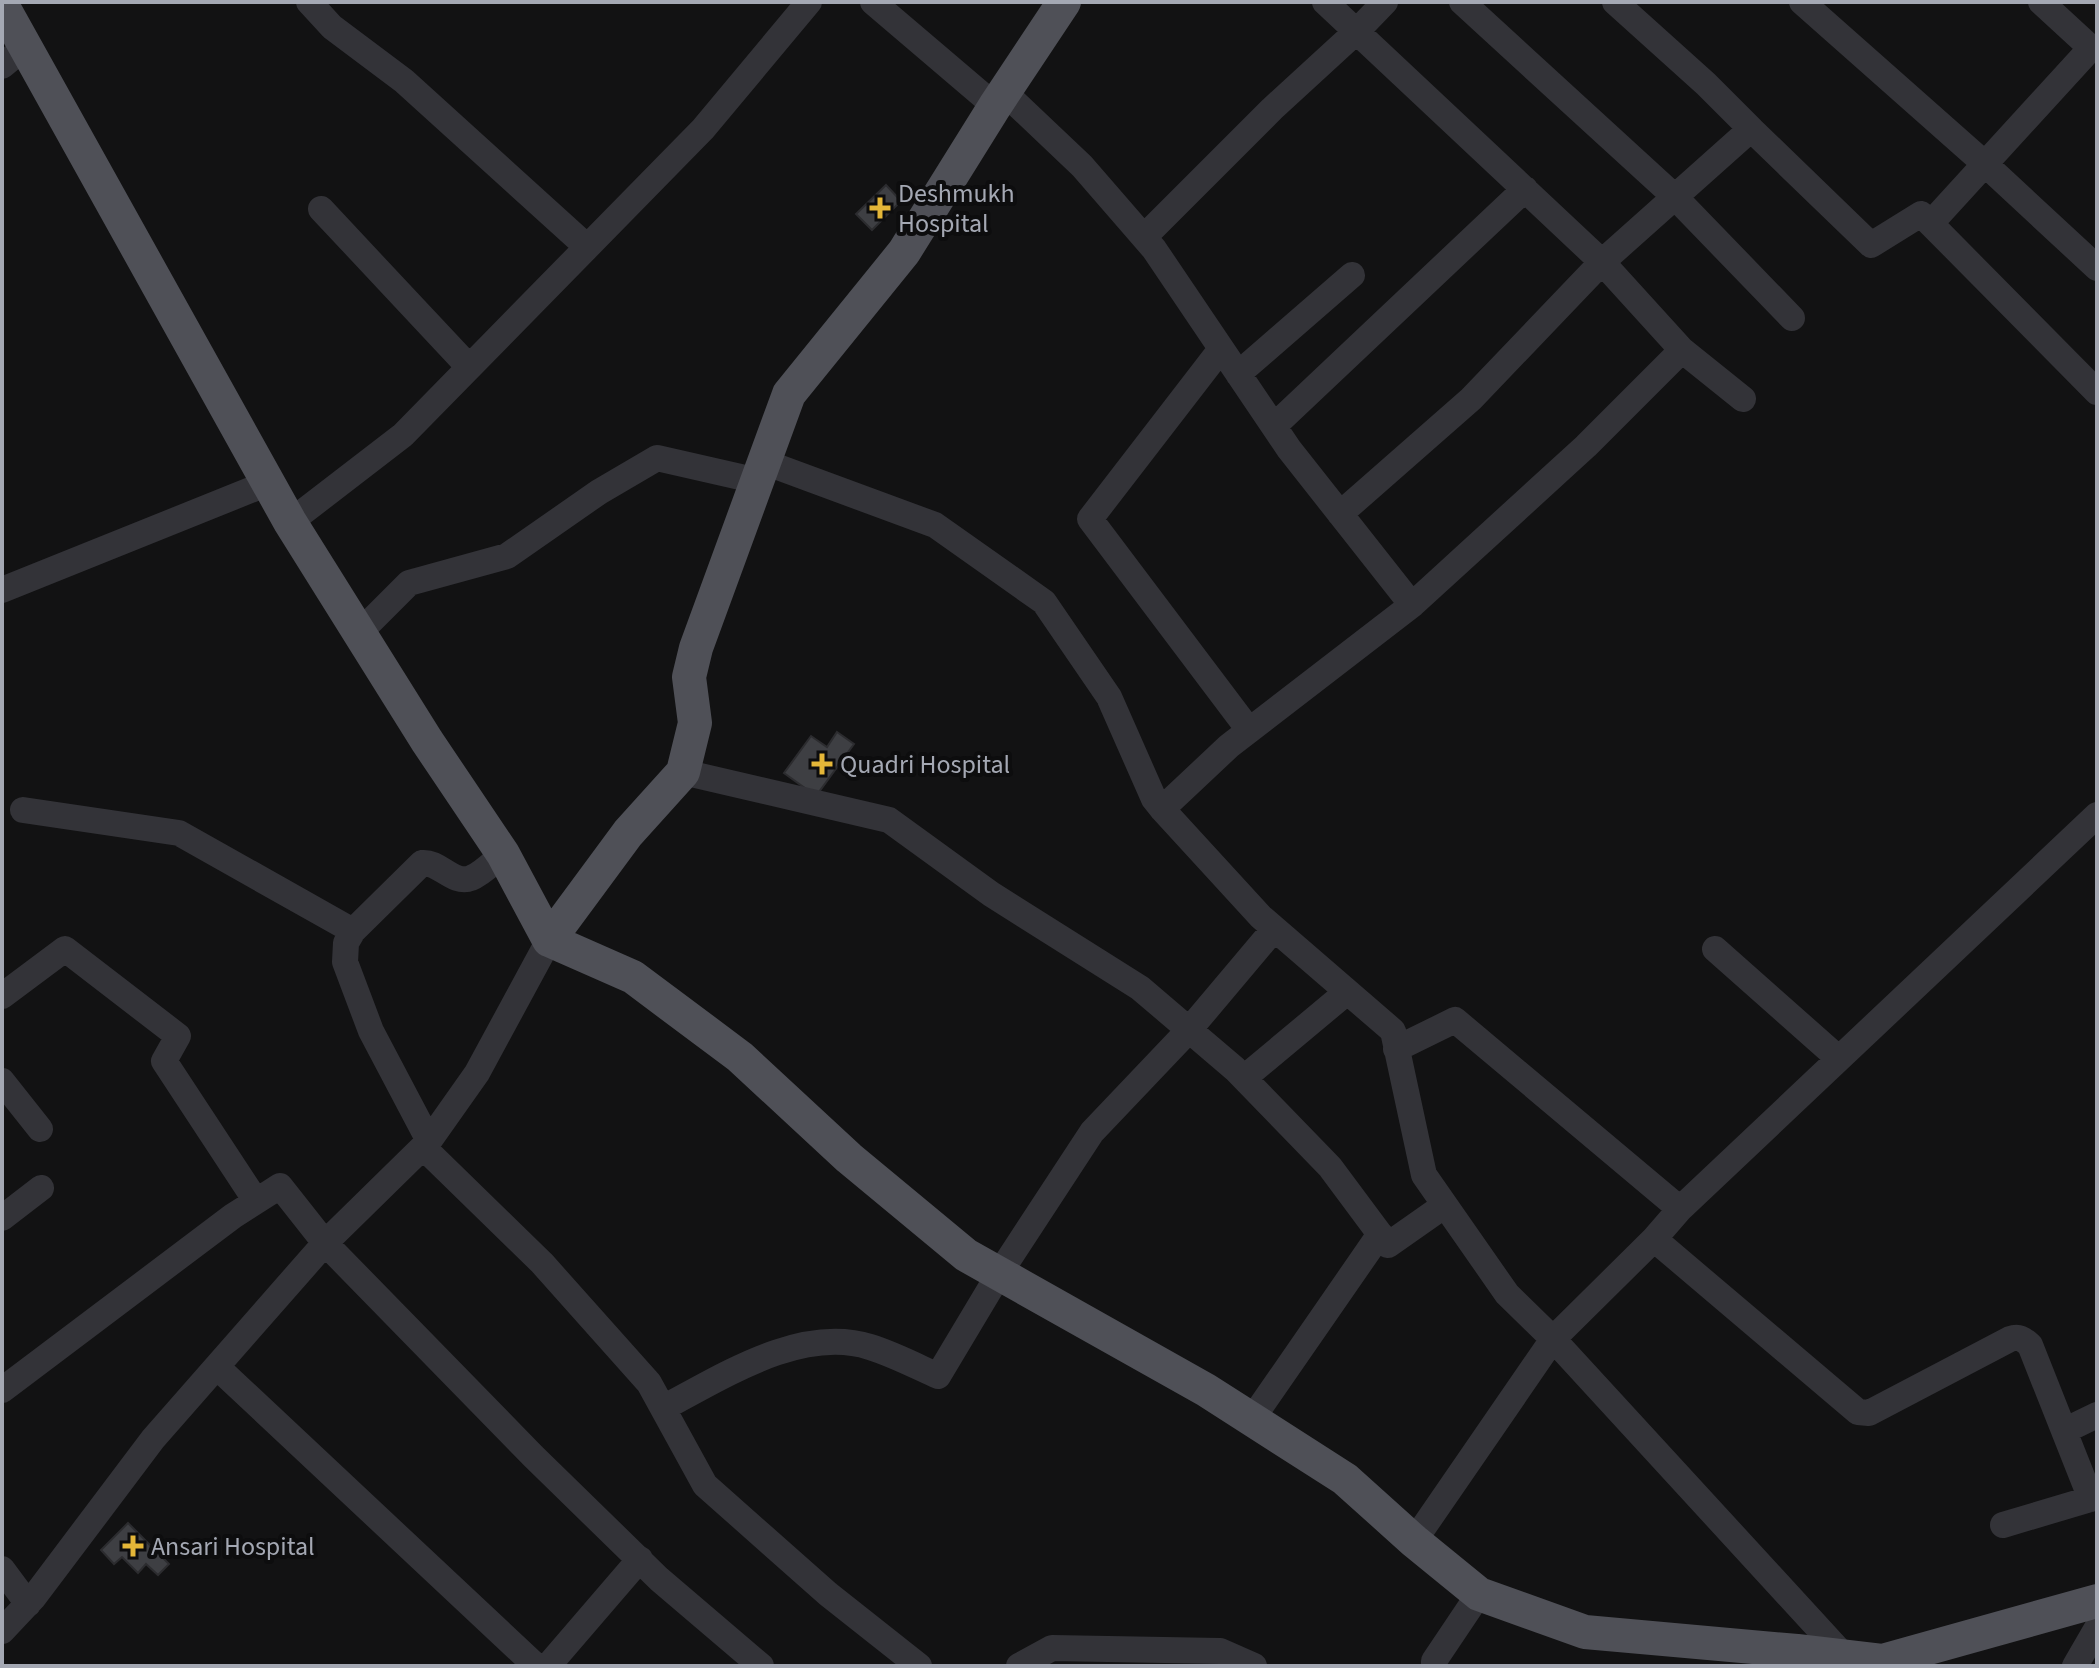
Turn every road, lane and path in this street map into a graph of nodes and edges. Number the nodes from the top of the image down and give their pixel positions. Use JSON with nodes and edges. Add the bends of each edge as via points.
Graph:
{"nodes":[{"id":1,"x":309,"y":2,"type":"edge"},
{"id":2,"x":809,"y":2,"type":"edge"},
{"id":3,"x":873,"y":2,"type":"edge"},
{"id":4,"x":1064,"y":2,"type":"edge"},
{"id":5,"x":1325,"y":2,"type":"edge"},
{"id":6,"x":1385,"y":2,"type":"edge"},
{"id":7,"x":1462,"y":2,"type":"edge"},
{"id":8,"x":1615,"y":2,"type":"edge"},
{"id":9,"x":1802,"y":2,"type":"edge"},
{"id":10,"x":2041,"y":2,"type":"edge"},
{"id":11,"x":8,"y":6,"type":"edge"},
{"id":12,"x":1357,"y":31,"type":"junction"},
{"id":13,"x":2095,"y":47,"type":"edge"},
{"id":14,"x":14,"y":56,"type":"edge"},
{"id":15,"x":999,"y":99,"type":"junction"},
{"id":16,"x":1751,"y":129,"type":"junction"},
{"id":17,"x":1985,"y":164,"type":"junction"},
{"id":18,"x":1525,"y":189,"type":"junction"},
{"id":19,"x":1675,"y":197,"type":"junction"},
{"id":20,"x":321,"y":209,"type":"dead end"},
{"id":21,"x":1931,"y":223,"type":"junction"},
{"id":22,"x":1144,"y":237,"type":"junction"},
{"id":23,"x":587,"y":247,"type":"junction"},
{"id":24,"x":1602,"y":262,"type":"junction"},
{"id":25,"x":2097,"y":268,"type":"edge"},
{"id":26,"x":1352,"y":275,"type":"dead end"},
{"id":27,"x":1792,"y":318,"type":"dead end"},
{"id":28,"x":1221,"y":349,"type":"junction"},
{"id":29,"x":1682,"y":350,"type":"junction"},
{"id":30,"x":469,"y":367,"type":"junction"},
{"id":31,"x":1238,"y":374,"type":"junction"},
{"id":32,"x":2097,"y":392,"type":"edge"},
{"id":33,"x":1743,"y":399,"type":"dead end"},
{"id":34,"x":1274,"y":426,"type":"junction"},
{"id":35,"x":761,"y":472,"type":"junction"},
{"id":36,"x":268,"y":483,"type":"junction"},
{"id":37,"x":1340,"y":514,"type":"junction"},
{"id":38,"x":290,"y":522,"type":"junction"},
{"id":39,"x":2,"y":590,"type":"edge"},
{"id":40,"x":1412,"y":605,"type":"junction"},
{"id":41,"x":359,"y":633,"type":"junction"},
{"id":42,"x":1249,"y":730,"type":"junction"},
{"id":43,"x":683,"y":772,"type":"junction"},
{"id":44,"x":1162,"y":809,"type":"junction"},
{"id":45,"x":23,"y":810,"type":"dead end"},
{"id":46,"x":2097,"y":815,"type":"edge"},
{"id":47,"x":503,"y":854,"type":"junction"},
{"id":48,"x":1274,"y":929,"type":"junction"},
{"id":49,"x":353,"y":931,"type":"junction"},
{"id":50,"x":549,"y":940,"type":"junction"},
{"id":51,"x":1715,"y":949,"type":"dead end"},
{"id":52,"x":1347,"y":992,"type":"junction"},
{"id":53,"x":2,"y":996,"type":"edge"},
{"id":54,"x":1189,"y":1030,"type":"junction"},
{"id":55,"x":1396,"y":1049,"type":"junction"},
{"id":56,"x":1838,"y":1058,"type":"junction"},
{"id":57,"x":1244,"y":1078,"type":"junction"},
{"id":58,"x":2,"y":1081,"type":"edge"},
{"id":59,"x":40,"y":1129,"type":"dead end"},
{"id":60,"x":426,"y":1144,"type":"junction"},
{"id":61,"x":41,"y":1188,"type":"dead end"},
{"id":62,"x":256,"y":1201,"type":"junction"},
{"id":63,"x":1445,"y":1205,"type":"junction"},
{"id":64,"x":1680,"y":1209,"type":"junction"},
{"id":65,"x":2,"y":1218,"type":"edge"},
{"id":66,"x":1380,"y":1234,"type":"junction"},
{"id":67,"x":1654,"y":1239,"type":"junction"},
{"id":68,"x":325,"y":1243,"type":"junction"},
{"id":69,"x":999,"y":1274,"type":"junction"},
{"id":70,"x":1553,"y":1339,"type":"junction"},
{"id":71,"x":217,"y":1367,"type":"junction"},
{"id":72,"x":2,"y":1390,"type":"edge"},
{"id":73,"x":663,"y":1408,"type":"junction"},
{"id":74,"x":2097,"y":1415,"type":"edge"},
{"id":75,"x":1252,"y":1419,"type":"junction"},
{"id":76,"x":2066,"y":1430,"type":"junction"},
{"id":77,"x":2094,"y":1498,"type":"edge"},
{"id":78,"x":2003,"y":1525,"type":"dead end"},
{"id":79,"x":1414,"y":1541,"type":"junction"},
{"id":80,"x":640,"y":1559,"type":"junction"},
{"id":81,"x":2,"y":1569,"type":"edge"},
{"id":82,"x":1479,"y":1594,"type":"junction"},
{"id":83,"x":2097,"y":1601,"type":"edge"},
{"id":84,"x":28,"y":1604,"type":"junction"},
{"id":85,"x":2,"y":1631,"type":"edge"},
{"id":86,"x":2094,"y":1638,"type":"edge"},
{"id":87,"x":1954,"y":1653,"type":"edge"},
{"id":88,"x":1845,"y":1657,"type":"junction"},
{"id":89,"x":1883,"y":1664,"type":"edge"},
{"id":90,"x":536,"y":1666,"type":"edge"},
{"id":91,"x":548,"y":1666,"type":"edge"},
{"id":92,"x":761,"y":1666,"type":"edge"},
{"id":93,"x":919,"y":1666,"type":"edge"},
{"id":94,"x":1019,"y":1666,"type":"edge"},
{"id":95,"x":1254,"y":1666,"type":"edge"},
{"id":96,"x":1434,"y":1666,"type":"edge"},
{"id":97,"x":2075,"y":1666,"type":"edge"}],
"edges":[{"from":1,"to":23,"type":"street"},
{"from":2,"to":23,"type":"street","via":[[703,129]]},
{"from":3,"to":15,"type":"street"},
{"from":4,"to":15,"type":"main road"},
{"from":5,"to":12,"type":"street"},
{"from":6,"to":12,"type":"street"},
{"from":7,"to":19,"type":"street"},
{"from":8,"to":16,"type":"street"},
{"from":9,"to":17,"type":"street"},
{"from":10,"to":13,"type":"street"},
{"from":11,"to":14,"type":"main road"},
{"from":12,"to":18,"type":"street"},
{"from":12,"to":22,"type":"street"},
{"from":13,"to":17,"type":"street"},
{"from":14,"to":36,"type":"main road"},
{"from":15,"to":22,"type":"street","via":[[1082,166]]},
{"from":15,"to":35,"type":"main road","via":[[904,252],[789,394]]},
{"from":16,"to":19,"type":"street"},
{"from":16,"to":21,"type":"street","via":[[1871,245],[1921,214]]},
{"from":17,"to":21,"type":"street"},
{"from":17,"to":25,"type":"street"},
{"from":18,"to":24,"type":"street"},
{"from":18,"to":34,"type":"street"},
{"from":19,"to":24,"type":"street"},
{"from":19,"to":27,"type":"street"},
{"from":20,"to":30,"type":"street"},
{"from":21,"to":32,"type":"street"},
{"from":22,"to":28,"type":"street"},
{"from":23,"to":30,"type":"street"},
{"from":24,"to":29,"type":"street"},
{"from":24,"to":37,"type":"street","via":[[1471,399]]},
{"from":26,"to":31,"type":"street"},
{"from":28,"to":31,"type":"street"},
{"from":28,"to":42,"type":"street","via":[[1090,519]]},
{"from":29,"to":33,"type":"street"},
{"from":29,"to":40,"type":"street"},
{"from":30,"to":38,"type":"street","via":[[403,435]]},
{"from":31,"to":34,"type":"street"},
{"from":34,"to":37,"type":"street"},
{"from":35,"to":41,"type":"street","via":[[657,458],[507,556],[409,583]]},
{"from":35,"to":43,"type":"main road","via":[[696,648],[689,677],[695,723]]},
{"from":35,"to":44,"type":"street","via":[[935,525],[1044,602],[1109,697]]},
{"from":36,"to":38,"type":"main road"},
{"from":36,"to":39,"type":"street"},
{"from":37,"to":40,"type":"street"},
{"from":38,"to":41,"type":"main road"},
{"from":40,"to":42,"type":"street"},
{"from":41,"to":47,"type":"main road"},
{"from":42,"to":44,"type":"street"},
{"from":43,"to":50,"type":"main road","via":[[628,833]]},
{"from":43,"to":54,"type":"street","via":[[889,820],[991,894],[1140,988]]},
{"from":44,"to":48,"type":"street"},
{"from":45,"to":49,"type":"street","via":[[179,833]]},
{"from":46,"to":56,"type":"street"},
{"from":47,"to":49,"type":"street","via":[[464,879],[422,863]]},
{"from":47,"to":50,"type":"main road"},
{"from":48,"to":52,"type":"street"},
{"from":48,"to":54,"type":"street"},
{"from":49,"to":60,"type":"street","via":[[344,953],[350,976]]},
{"from":50,"to":60,"type":"street","via":[[477,1073]]},
{"from":50,"to":69,"type":"main road","via":[[633,977],[740,1057],[954,1246]]},
{"from":51,"to":56,"type":"street"},
{"from":52,"to":55,"type":"street","via":[[1393,1031]]},
{"from":52,"to":57,"type":"street"},
{"from":53,"to":62,"type":"street","via":[[65,949],[178,1036],[164,1061]]},
{"from":54,"to":57,"type":"street"},
{"from":54,"to":69,"type":"street","via":[[1092,1132]]},
{"from":55,"to":63,"type":"street","via":[[1424,1175]]},
{"from":55,"to":64,"type":"street","via":[[1455,1020]]},
{"from":56,"to":64,"type":"street"},
{"from":57,"to":66,"type":"street","via":[[1330,1167]]},
{"from":58,"to":59,"type":"street"},
{"from":60,"to":68,"type":"street"},
{"from":60,"to":73,"type":"street","via":[[542,1263],[649,1383]]},
{"from":61,"to":65,"type":"street"},
{"from":62,"to":68,"type":"street","via":[[280,1186]]},
{"from":62,"to":72,"type":"street"},
{"from":63,"to":66,"type":"street","via":[[1388,1245]]},
{"from":63,"to":70,"type":"street","via":[[1507,1294]]},
{"from":64,"to":67,"type":"street"},
{"from":66,"to":75,"type":"street"},
{"from":67,"to":70,"type":"street"},
{"from":67,"to":76,"type":"street","via":[[1858,1412],[1869,1413],[2017,1337],[2030,1345]]},
{"from":68,"to":71,"type":"street"},
{"from":68,"to":80,"type":"street"},
{"from":69,"to":73,"type":"street","via":[[938,1376],[868,1346],[819,1341],[748,1363]]},
{"from":69,"to":75,"type":"main road"},
{"from":70,"to":79,"type":"street"},
{"from":70,"to":88,"type":"street"},
{"from":71,"to":84,"type":"street","via":[[153,1439]]},
{"from":71,"to":90,"type":"street"},
{"from":73,"to":93,"type":"street","via":[[705,1485]]},
{"from":74,"to":76,"type":"street"},
{"from":75,"to":79,"type":"main road","via":[[1345,1479]]},
{"from":76,"to":77,"type":"street"},
{"from":77,"to":78,"type":"street"},
{"from":79,"to":82,"type":"main road"},
{"from":80,"to":91,"type":"street"},
{"from":80,"to":92,"type":"street"},
{"from":81,"to":84,"type":"street"},
{"from":82,"to":88,"type":"main road","via":[[1585,1632]]},
{"from":82,"to":96,"type":"street"},
{"from":83,"to":87,"type":"main road"},
{"from":84,"to":85,"type":"street"},
{"from":86,"to":97,"type":"street"},
{"from":87,"to":89,"type":"main road"},
{"from":88,"to":89,"type":"main road"},
{"from":94,"to":95,"type":"street","via":[[1052,1648],[1220,1651]]}]}
